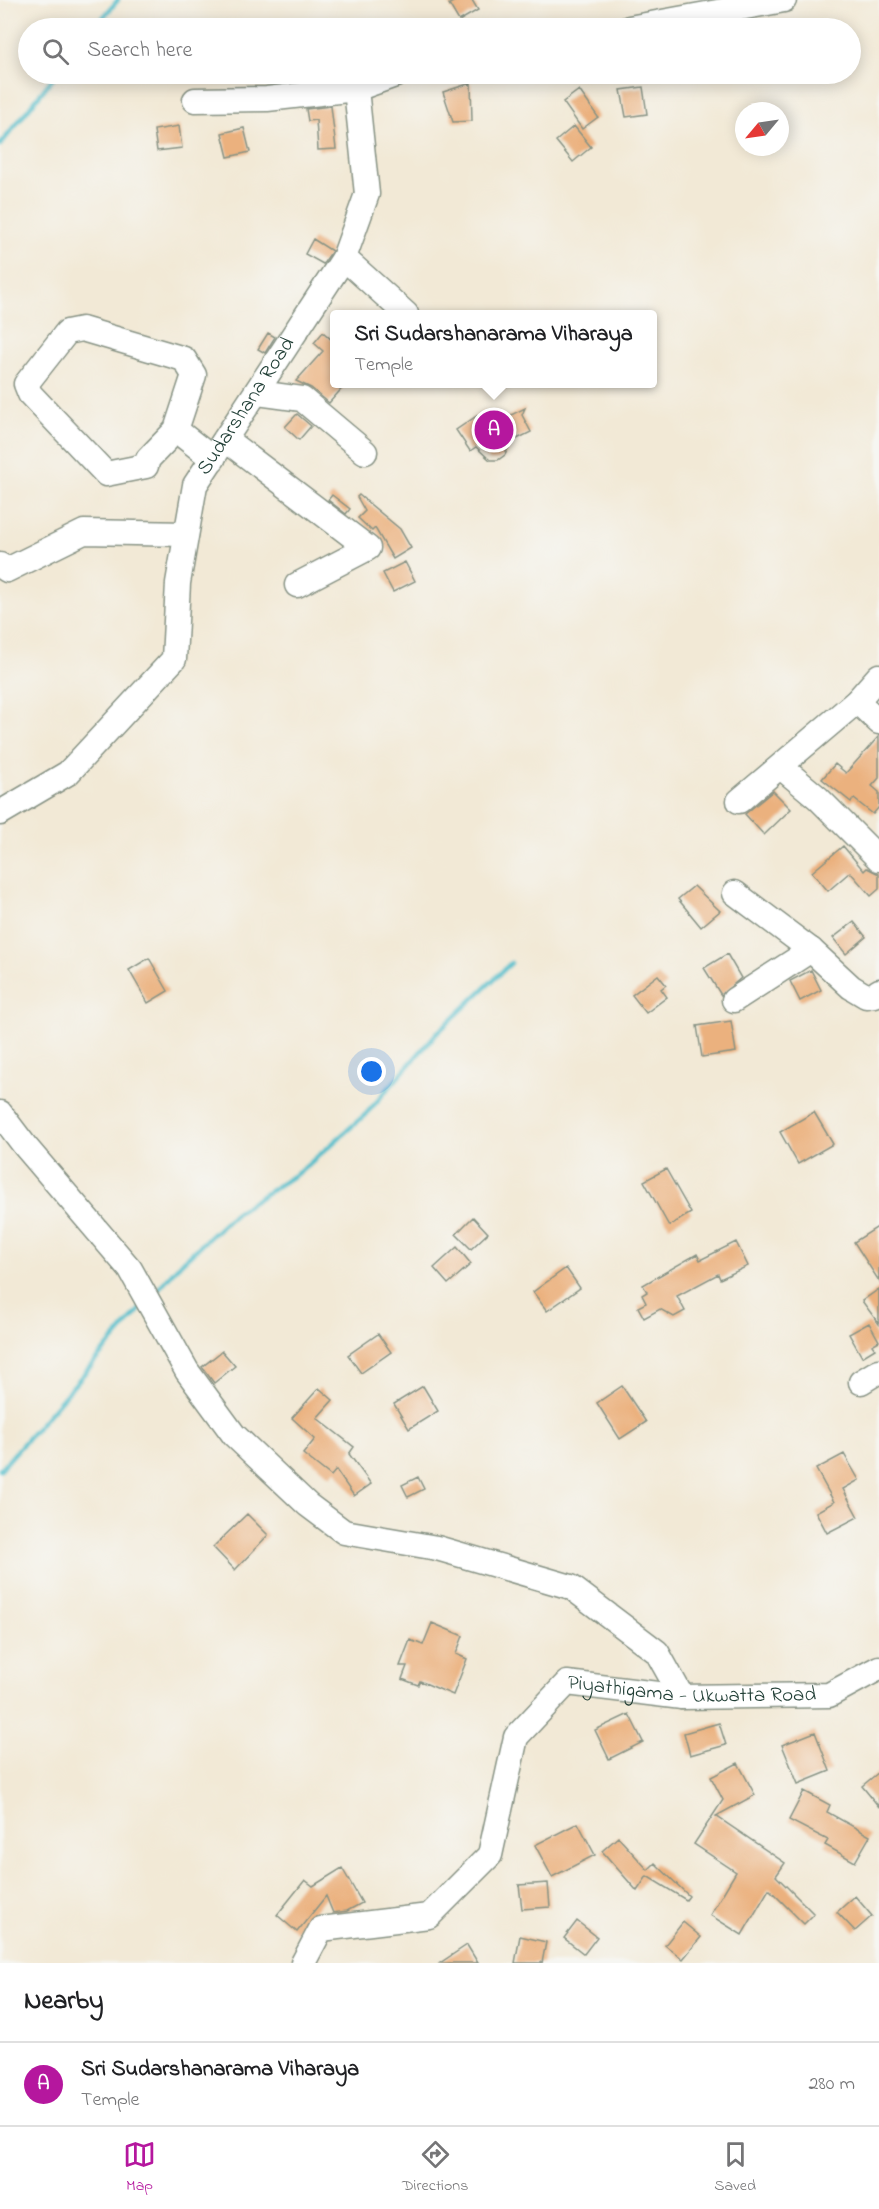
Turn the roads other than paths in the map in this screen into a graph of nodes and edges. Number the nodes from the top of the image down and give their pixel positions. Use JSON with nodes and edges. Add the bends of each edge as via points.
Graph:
{"nodes":[{"id":1,"x":784,"y":0,"type":"edge"},
{"id":2,"x":685,"y":18,"type":"edge"},
{"id":3,"x":370,"y":84,"type":"edge"},
{"id":4,"x":356,"y":89,"type":"junction"},
{"id":5,"x":195,"y":100,"type":"dead end"},
{"id":6,"x":344,"y":258,"type":"junction"},
{"id":7,"x":401,"y":310,"type":"edge"},
{"id":8,"x":258,"y":393,"type":"junction"},
{"id":9,"x":176,"y":430,"type":"junction"},
{"id":10,"x":219,"y":450,"type":"junction"},
{"id":11,"x":364,"y":452,"type":"dead end"},
{"id":12,"x":186,"y":534,"type":"junction"},
{"id":13,"x":0,"y":565,"type":"edge"},
{"id":14,"x":297,"y":585,"type":"dead end"},
{"id":15,"x":879,"y":676,"type":"edge"},
{"id":16,"x":857,"y":700,"type":"junction"},
{"id":17,"x":879,"y":722,"type":"edge"},
{"id":18,"x":781,"y":767,"type":"junction"},
{"id":19,"x":739,"y":801,"type":"dead end"},
{"id":20,"x":0,"y":813,"type":"edge"},
{"id":21,"x":879,"y":859,"type":"edge"},
{"id":22,"x":735,"y":893,"type":"dead end"},
{"id":23,"x":811,"y":950,"type":"junction"},
{"id":24,"x":879,"y":991,"type":"edge"},
{"id":25,"x":734,"y":1000,"type":"dead end"},
{"id":26,"x":0,"y":1113,"type":"edge"},
{"id":27,"x":879,"y":1668,"type":"edge"},
{"id":28,"x":682,"y":1697,"type":"junction"},
{"id":29,"x":303,"y":1963,"type":"edge"}],
"edges":[{"from":1,"to":2,"type":"street"},
{"from":3,"to":4,"type":"street"},
{"from":4,"to":5,"type":"street","via":[[267,99]]},
{"from":4,"to":6,"type":"street","name":"Sudarshana Road","via":[[367,194]]},
{"from":6,"to":7,"type":"street"},
{"from":6,"to":8,"type":"street","name":"Sudarshana Road"},
{"from":8,"to":10,"type":"street","name":"Sudarshana Road"},
{"from":8,"to":11,"type":"street","via":[[302,399]]},
{"from":9,"to":9,"type":"street","via":[[146,466],[106,474],[30,394],[26,384],[67,332],[82,329],[184,359],[194,375]]},
{"from":9,"to":10,"type":"street"},
{"from":10,"to":12,"type":"street","name":"Sudarshana Road","via":[[195,484]]},
{"from":10,"to":14,"type":"street","via":[[368,548]]},
{"from":12,"to":13,"type":"street","via":[[84,532],[7,570]]},
{"from":12,"to":20,"type":"street","name":"Sudarshana Road","via":[[178,583],[174,659],[68,773]]},
{"from":15,"to":16,"type":"street"},
{"from":16,"to":17,"type":"street"},
{"from":16,"to":18,"type":"street"},
{"from":18,"to":19,"type":"street"},
{"from":18,"to":21,"type":"street","via":[[819,798]]},
{"from":22,"to":23,"type":"street"},
{"from":23,"to":24,"type":"street","via":[[851,987],[866,996]]},
{"from":23,"to":25,"type":"street"},
{"from":26,"to":28,"type":"street","via":[[130,1269],[187,1371],[234,1435],[308,1505],[344,1532],[437,1548],[571,1587],[657,1652]]},
{"from":27,"to":28,"type":"street","name":"Piyathigama - Ukwatta Road","via":[[829,1695]]},
{"from":28,"to":29,"type":"street","name":"Piyathigama - Ukwatta Road","via":[[567,1683],[516,1737],[490,1855],[429,1916],[321,1929]]}]}
